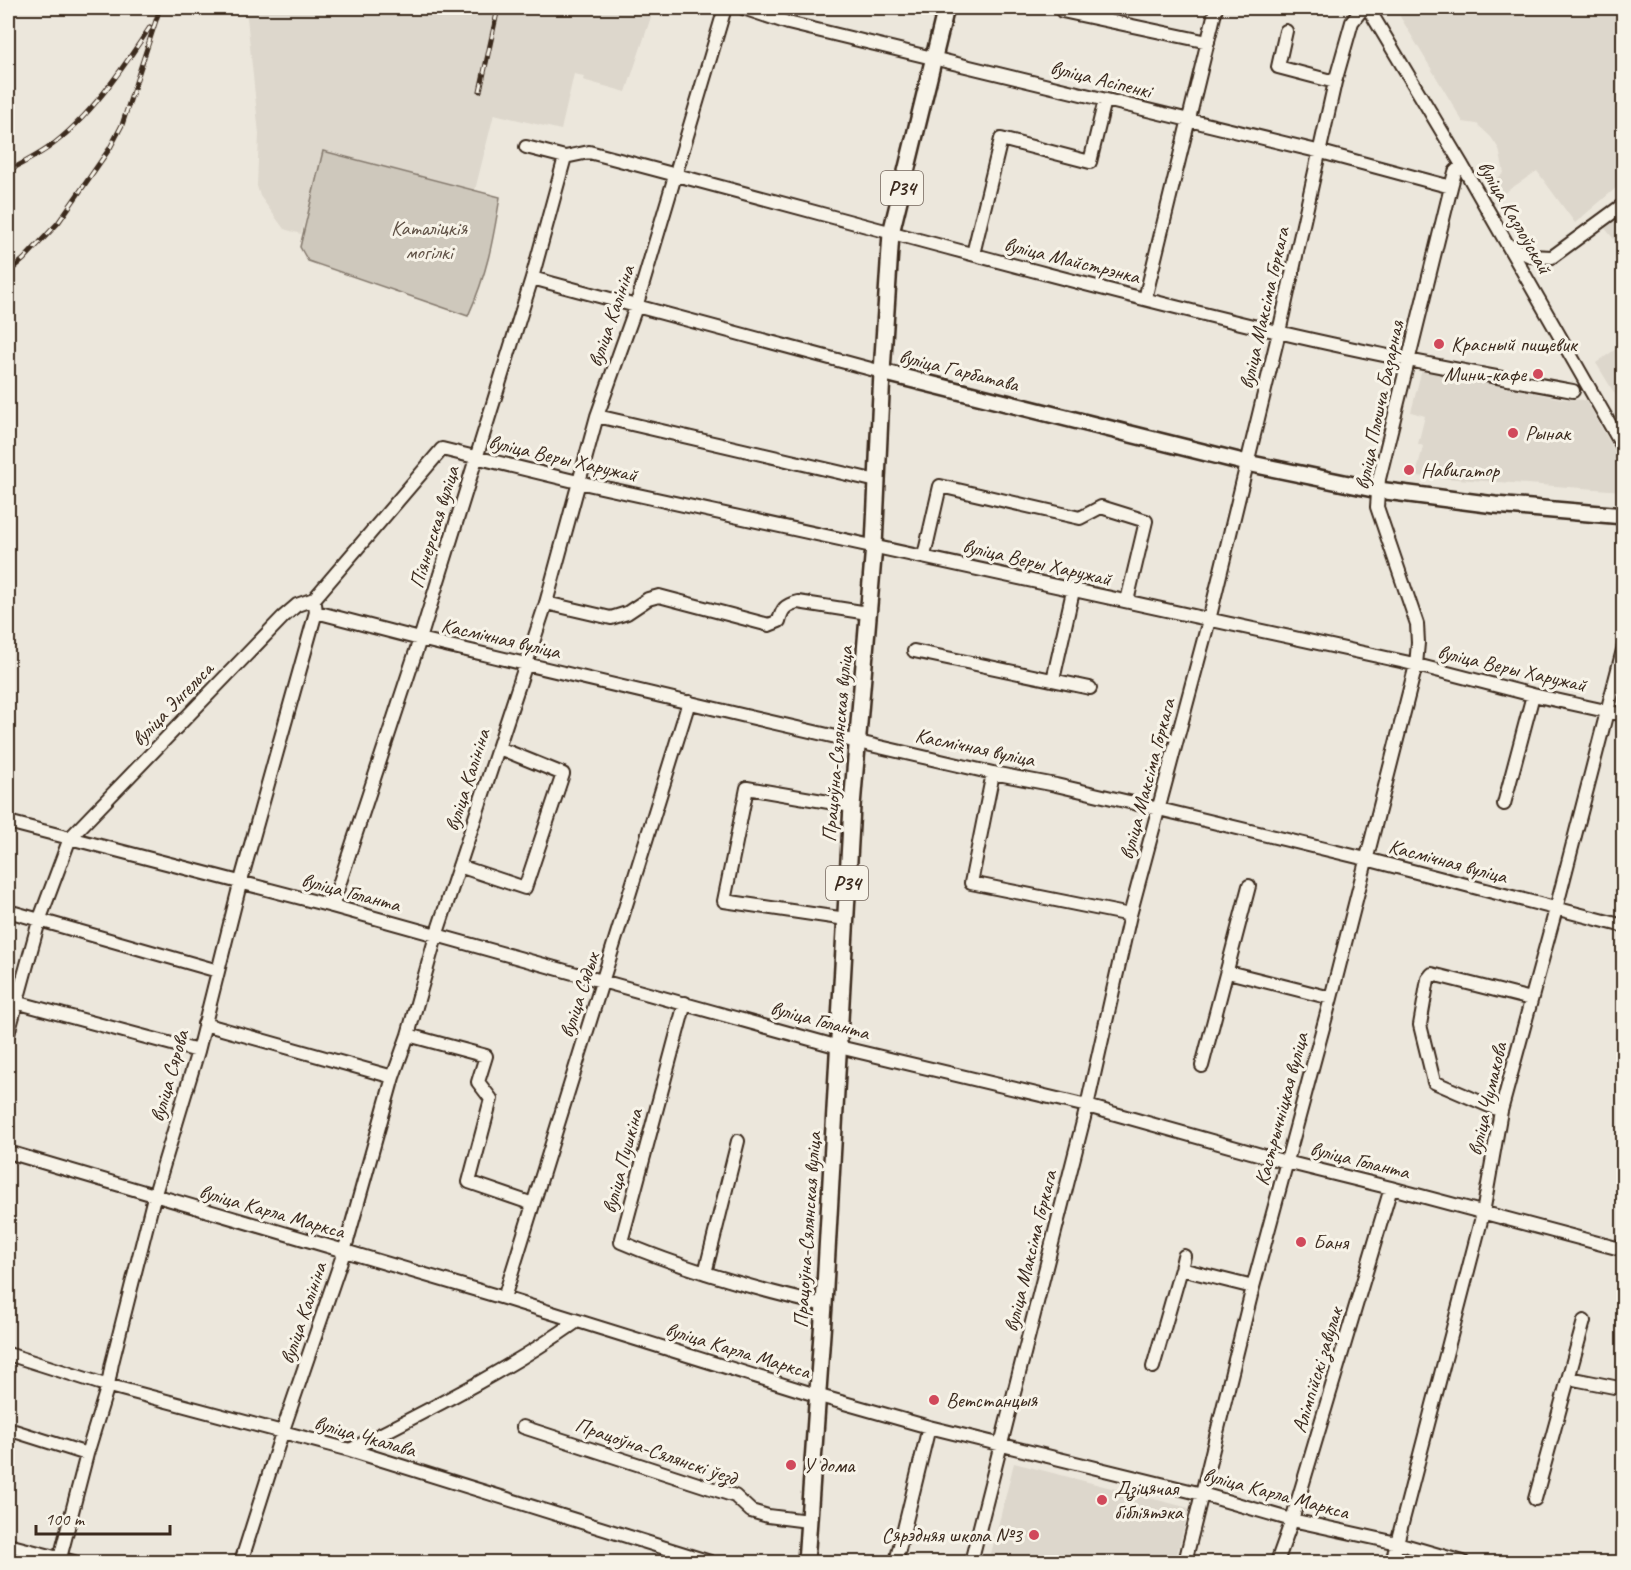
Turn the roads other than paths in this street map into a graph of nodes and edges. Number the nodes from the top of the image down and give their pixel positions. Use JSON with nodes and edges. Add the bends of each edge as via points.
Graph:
{"nodes":[{"id":1,"x":725,"y":8,"type":"edge"},
{"id":2,"x":742,"y":8,"type":"edge"},
{"id":3,"x":946,"y":8,"type":"edge"},
{"id":4,"x":1216,"y":8,"type":"edge"},
{"id":5,"x":1363,"y":8,"type":"edge"},
{"id":6,"x":1368,"y":8,"type":"edge"},
{"id":7,"x":1062,"y":10,"type":"dead end"},
{"id":8,"x":1286,"y":31,"type":"dead end"},
{"id":9,"x":1208,"y":42,"type":"junction"},
{"id":10,"x":933,"y":57,"type":"junction"},
{"id":11,"x":1335,"y":82,"type":"junction"},
{"id":12,"x":1106,"y":100,"type":"junction"},
{"id":13,"x":1188,"y":121,"type":"junction"},
{"id":14,"x":526,"y":147,"type":"dead end"},
{"id":15,"x":1321,"y":153,"type":"junction"},
{"id":16,"x":565,"y":157,"type":"junction"},
{"id":17,"x":1462,"y":165,"type":"junction"},
{"id":18,"x":676,"y":174,"type":"junction"},
{"id":19,"x":1451,"y":187,"type":"junction"},
{"id":20,"x":1623,"y":204,"type":"edge"},
{"id":21,"x":891,"y":232,"type":"junction"},
{"id":22,"x":1507,"y":244,"type":"junction"},
{"id":23,"x":973,"y":254,"type":"junction"},
{"id":24,"x":532,"y":278,"type":"junction"},
{"id":25,"x":1145,"y":299,"type":"junction"},
{"id":26,"x":636,"y":307,"type":"junction"},
{"id":27,"x":1279,"y":332,"type":"junction"},
{"id":28,"x":1408,"y":360,"type":"junction"},
{"id":29,"x":882,"y":372,"type":"junction"},
{"id":30,"x":1573,"y":392,"type":"dead end"},
{"id":31,"x":597,"y":416,"type":"junction"},
{"id":32,"x":442,"y":449,"type":"joint"},
{"id":33,"x":1623,"y":449,"type":"edge"},
{"id":34,"x":476,"y":458,"type":"junction"},
{"id":35,"x":1247,"y":463,"type":"junction"},
{"id":36,"x":877,"y":481,"type":"junction"},
{"id":37,"x":578,"y":482,"type":"junction"},
{"id":38,"x":1378,"y":490,"type":"junction"},
{"id":39,"x":1623,"y":516,"type":"edge"},
{"id":40,"x":874,"y":546,"type":"junction"},
{"id":41,"x":924,"y":556,"type":"junction"},
{"id":42,"x":1073,"y":591,"type":"junction"},
{"id":43,"x":1127,"y":601,"type":"junction"},
{"id":44,"x":546,"y":603,"type":"junction"},
{"id":45,"x":315,"y":606,"type":"junction"},
{"id":46,"x":868,"y":613,"type":"junction"},
{"id":47,"x":1209,"y":621,"type":"junction"},
{"id":48,"x":420,"y":639,"type":"junction"},
{"id":49,"x":1623,"y":646,"type":"edge"},
{"id":50,"x":914,"y":651,"type":"dead end"},
{"id":51,"x":525,"y":663,"type":"junction"},
{"id":52,"x":1416,"y":665,"type":"junction"},
{"id":53,"x":1053,"y":680,"type":"junction"},
{"id":54,"x":1090,"y":688,"type":"dead end"},
{"id":55,"x":1533,"y":695,"type":"junction"},
{"id":56,"x":689,"y":702,"type":"junction"},
{"id":57,"x":1608,"y":711,"type":"junction"},
{"id":58,"x":1623,"y":715,"type":"edge"},
{"id":59,"x":857,"y":741,"type":"junction"},
{"id":60,"x":499,"y":748,"type":"junction"},
{"id":61,"x":993,"y":773,"type":"junction"},
{"id":62,"x":1504,"y":804,"type":"dead end"},
{"id":63,"x":852,"y":806,"type":"junction"},
{"id":64,"x":1159,"y":809,"type":"junction"},
{"id":65,"x":8,"y":822,"type":"edge"},
{"id":66,"x":70,"y":838,"type":"junction"},
{"id":67,"x":1366,"y":859,"type":"junction"},
{"id":68,"x":459,"y":866,"type":"junction"},
{"id":69,"x":240,"y":884,"type":"junction"},
{"id":70,"x":1249,"y":886,"type":"dead end"},
{"id":71,"x":332,"y":906,"type":"junction"},
{"id":72,"x":1556,"y":909,"type":"junction"},
{"id":73,"x":8,"y":911,"type":"edge"},
{"id":74,"x":1130,"y":915,"type":"junction"},
{"id":75,"x":846,"y":919,"type":"junction"},
{"id":76,"x":39,"y":921,"type":"junction"},
{"id":77,"x":1623,"y":926,"type":"edge"},
{"id":78,"x":436,"y":936,"type":"junction"},
{"id":79,"x":218,"y":971,"type":"junction"},
{"id":80,"x":1228,"y":972,"type":"junction"},
{"id":81,"x":604,"y":980,"type":"junction"},
{"id":82,"x":1331,"y":998,"type":"junction"},
{"id":83,"x":1531,"y":999,"type":"junction"},
{"id":84,"x":12,"y":1001,"type":"edge"},
{"id":85,"x":685,"y":1003,"type":"junction"},
{"id":86,"x":204,"y":1024,"type":"junction"},
{"id":87,"x":8,"y":1034,"type":"edge"},
{"id":88,"x":408,"y":1035,"type":"junction"},
{"id":89,"x":839,"y":1047,"type":"junction"},
{"id":90,"x":198,"y":1051,"type":"junction"},
{"id":91,"x":1202,"y":1066,"type":"dead end"},
{"id":92,"x":393,"y":1077,"type":"junction"},
{"id":93,"x":1087,"y":1106,"type":"junction"},
{"id":94,"x":1501,"y":1111,"type":"junction"},
{"id":95,"x":738,"y":1141,"type":"dead end"},
{"id":96,"x":8,"y":1152,"type":"edge"},
{"id":97,"x":1286,"y":1162,"type":"junction"},
{"id":98,"x":1392,"y":1188,"type":"junction"},
{"id":99,"x":154,"y":1197,"type":"junction"},
{"id":100,"x":533,"y":1204,"type":"junction"},
{"id":101,"x":1483,"y":1213,"type":"junction"},
{"id":102,"x":1623,"y":1250,"type":"edge"},
{"id":103,"x":344,"y":1252,"type":"junction"},
{"id":104,"x":705,"y":1273,"type":"junction"},
{"id":105,"x":1253,"y":1287,"type":"junction"},
{"id":106,"x":504,"y":1298,"type":"junction"},
{"id":107,"x":824,"y":1305,"type":"junction"},
{"id":108,"x":1584,"y":1321,"type":"dead end"},
{"id":109,"x":576,"y":1322,"type":"junction"},
{"id":110,"x":8,"y":1354,"type":"edge"},
{"id":111,"x":1153,"y":1367,"type":"dead end"},
{"id":112,"x":1569,"y":1378,"type":"junction"},
{"id":113,"x":108,"y":1385,"type":"junction"},
{"id":114,"x":1623,"y":1389,"type":"edge"},
{"id":115,"x":816,"y":1395,"type":"junction"},
{"id":116,"x":523,"y":1426,"type":"dead end"},
{"id":117,"x":929,"y":1427,"type":"junction"},
{"id":118,"x":8,"y":1429,"type":"edge"},
{"id":119,"x":282,"y":1433,"type":"junction"},
{"id":120,"x":1001,"y":1444,"type":"junction"},
{"id":121,"x":350,"y":1450,"type":"junction"},
{"id":122,"x":87,"y":1454,"type":"junction"},
{"id":123,"x":1202,"y":1494,"type":"junction"},
{"id":124,"x":1535,"y":1499,"type":"dead end"},
{"id":125,"x":1292,"y":1520,"type":"junction"},
{"id":126,"x":808,"y":1521,"type":"junction"},
{"id":127,"x":1397,"y":1543,"type":"junction"},
{"id":128,"x":8,"y":1545,"type":"edge"},
{"id":129,"x":59,"y":1561,"type":"edge"},
{"id":130,"x":74,"y":1563,"type":"edge"},
{"id":131,"x":241,"y":1563,"type":"edge"},
{"id":132,"x":710,"y":1563,"type":"edge"},
{"id":133,"x":806,"y":1563,"type":"edge"},
{"id":134,"x":896,"y":1563,"type":"edge"},
{"id":135,"x":971,"y":1563,"type":"edge"},
{"id":136,"x":1185,"y":1563,"type":"edge"},
{"id":137,"x":1277,"y":1563,"type":"edge"},
{"id":138,"x":1392,"y":1563,"type":"edge"},
{"id":139,"x":1463,"y":1563,"type":"edge"}],
"edges":[{"from":1,"to":18,"type":"street","name":"вуліца Калініна"},
{"from":2,"to":10,"type":"street","name":"вуліца Асіпенкі"},
{"from":3,"to":10,"type":"main road","name":"Працоўна-Сялянская вуліца","number":"Р34"},
{"from":4,"to":9,"type":"street"},
{"from":5,"to":11,"type":"street","name":"вуліца Максіма Горкага","via":[[1352,22]]},
{"from":6,"to":17,"type":"street","name":"вуліца Казлоўскай"},
{"from":7,"to":9,"type":"street"},
{"from":8,"to":11,"type":"street","via":[[1278,67]]},
{"from":9,"to":13,"type":"street"},
{"from":10,"to":12,"type":"street","name":"вуліца Асіпенкі"},
{"from":10,"to":21,"type":"main road","name":"Працоўна-Сялянская вуліца","number":"Р34"},
{"from":11,"to":15,"type":"street","name":"вуліца Максіма Горкага"},
{"from":12,"to":13,"type":"street","name":"вуліца Асіпенкі"},
{"from":12,"to":23,"type":"street","via":[[1090,162],[1001,139]]},
{"from":13,"to":15,"type":"street","name":"вуліца Асіпенкі"},
{"from":13,"to":25,"type":"street"},
{"from":14,"to":16,"type":"street"},
{"from":15,"to":19,"type":"street","name":"вуліца Асіпенкі"},
{"from":15,"to":27,"type":"street","name":"вуліца Максіма Горкага"},
{"from":16,"to":18,"type":"street","name":"вуліца Майстрэнка","via":[[589,152]]},
{"from":16,"to":24,"type":"street","name":"Піянерская вуліца"},
{"from":17,"to":19,"type":"street","via":[[1455,172]]},
{"from":17,"to":22,"type":"street","name":"вуліца Казлоўскай"},
{"from":18,"to":21,"type":"street","name":"вуліца Майстрэнка"},
{"from":18,"to":26,"type":"street","name":"вуліца Калініна"},
{"from":19,"to":28,"type":"street","name":"вуліца Плошча Базарная"},
{"from":20,"to":22,"type":"street","via":[[1552,257],[1530,256]]},
{"from":21,"to":23,"type":"street","name":"вуліца Майстрэнка"},
{"from":21,"to":29,"type":"main road","name":"Працоўна-Сялянская вуліца","number":"Р34"},
{"from":22,"to":33,"type":"street","name":"вуліца Казлоўскай"},
{"from":23,"to":25,"type":"street","name":"вуліца Майстрэнка"},
{"from":24,"to":26,"type":"street","name":"вуліца Гарбатава"},
{"from":24,"to":34,"type":"street","name":"Піянерская вуліца"},
{"from":25,"to":27,"type":"street","name":"вуліца Майстрэнка"},
{"from":26,"to":29,"type":"street","name":"вуліца Гарбатава"},
{"from":26,"to":31,"type":"street","name":"вуліца Калініна"},
{"from":27,"to":28,"type":"street","name":"вуліца Майстрэнка"},
{"from":27,"to":35,"type":"street","name":"вуліца Максіма Горкага"},
{"from":28,"to":30,"type":"street","name":"вуліца Майстрэнка"},
{"from":28,"to":38,"type":"street","name":"вуліца Плошча Базарная"},
{"from":29,"to":35,"type":"main road","name":"вуліца Гарбатава"},
{"from":29,"to":36,"type":"main road","name":"Працоўна-Сялянская вуліца","number":"Р34"},
{"from":31,"to":36,"type":"street"},
{"from":31,"to":37,"type":"street","name":"вуліца Калініна"},
{"from":32,"to":34,"type":"street","name":"вуліца Веры Харужай"},
{"from":32,"to":45,"type":"street","name":"вуліца Энгельса"},
{"from":34,"to":37,"type":"street","name":"вуліца Веры Харужай"},
{"from":34,"to":48,"type":"street","name":"Піянерская вуліца"},
{"from":35,"to":38,"type":"main road","name":"вуліца Гарбатава"},
{"from":35,"to":47,"type":"street","name":"вуліца Максіма Горкага"},
{"from":36,"to":40,"type":"main road","name":"Працоўна-Сялянская вуліца","number":"Р34"},
{"from":37,"to":40,"type":"street","name":"вуліца Веры Харужай"},
{"from":37,"to":44,"type":"street","name":"вуліца Калініна"},
{"from":38,"to":39,"type":"main road","name":"вуліца Гарбатава"},
{"from":38,"to":52,"type":"street","name":"вуліца Плошча Базарная","via":[[1377,507],[1417,624]]},
{"from":40,"to":41,"type":"street","name":"вуліца Веры Харужай"},
{"from":40,"to":46,"type":"main road","name":"Працоўна-Сялянская вуліца","number":"Р34"},
{"from":41,"to":42,"type":"street","name":"вуліца Веры Харужай"},
{"from":41,"to":43,"type":"street","via":[[940,486],[1080,518],[1101,507],[1146,521]]},
{"from":42,"to":43,"type":"street","name":"вуліца Веры Харужай"},
{"from":42,"to":53,"type":"street"},
{"from":43,"to":47,"type":"street","name":"вуліца Веры Харужай"},
{"from":44,"to":46,"type":"street","via":[[611,618],[659,596],[769,626],[779,621],[787,604],[798,602]]},
{"from":44,"to":51,"type":"street","name":"вуліца Калініна"},
{"from":45,"to":48,"type":"street","name":"Касмічная вуліца"},
{"from":45,"to":66,"type":"street","name":"вуліца Энгельса","via":[[297,605],[284,616]]},
{"from":45,"to":69,"type":"street","name":"вуліца Сярова"},
{"from":46,"to":59,"type":"main road","name":"Працоўна-Сялянская вуліца","number":"Р34"},
{"from":47,"to":52,"type":"street","name":"вуліца Веры Харужай"},
{"from":47,"to":64,"type":"street","name":"вуліца Максіма Горкага"},
{"from":48,"to":51,"type":"street","name":"Касмічная вуліца"},
{"from":48,"to":71,"type":"street","name":"Піянерская вуліца"},
{"from":49,"to":57,"type":"street","name":"вуліца Чумакова"},
{"from":50,"to":53,"type":"street"},
{"from":51,"to":56,"type":"street","name":"Касмічная вуліца"},
{"from":51,"to":60,"type":"street","name":"вуліца Калініна"},
{"from":52,"to":55,"type":"street","name":"вуліца Веры Харужай"},
{"from":52,"to":67,"type":"street","name":"Кастрычніцкая вуліца"},
{"from":53,"to":54,"type":"street"},
{"from":55,"to":57,"type":"street","name":"вуліца Веры Харужай"},
{"from":55,"to":62,"type":"street"},
{"from":56,"to":59,"type":"street","name":"Касмічная вуліца"},
{"from":56,"to":81,"type":"street","name":"вуліца Сядых"},
{"from":57,"to":58,"type":"street","name":"вуліца Веры Харужай"},
{"from":57,"to":72,"type":"street","name":"вуліца Чумакова"},
{"from":59,"to":61,"type":"street","name":"Касмічная вуліца"},
{"from":59,"to":63,"type":"main road","name":"Працоўна-Сялянская вуліца","number":"Р34"},
{"from":60,"to":68,"type":"street","name":"вуліца Калініна"},
{"from":60,"to":68,"type":"street","via":[[563,774],[525,888]]},
{"from":61,"to":64,"type":"street","name":"Касмічная вуліца"},
{"from":61,"to":74,"type":"street","via":[[970,883]]},
{"from":63,"to":75,"type":"main road","name":"Працоўна-Сялянская вуліца","number":"Р34"},
{"from":63,"to":75,"type":"street","via":[[747,788],[724,901]]},
{"from":64,"to":67,"type":"street","name":"Касмічная вуліца"},
{"from":64,"to":74,"type":"street","name":"вуліца Максіма Горкага"},
{"from":65,"to":66,"type":"street","name":"вуліца Голанта"},
{"from":66,"to":69,"type":"street","name":"вуліца Голанта"},
{"from":66,"to":76,"type":"street","name":"вуліца Энгельса"},
{"from":67,"to":72,"type":"street","name":"Касмічная вуліца"},
{"from":67,"to":82,"type":"street","name":"Кастрычніцкая вуліца"},
{"from":68,"to":78,"type":"street","name":"вуліца Калініна"},
{"from":69,"to":71,"type":"street","name":"вуліца Голанта"},
{"from":69,"to":79,"type":"street","name":"вуліца Сярова"},
{"from":70,"to":80,"type":"street"},
{"from":71,"to":78,"type":"street","name":"вуліца Голанта"},
{"from":72,"to":77,"type":"street","name":"Касмічная вуліца"},
{"from":72,"to":83,"type":"street","name":"вуліца Чумакова"},
{"from":73,"to":76,"type":"street"},
{"from":74,"to":93,"type":"street","name":"вуліца Максіма Горкага"},
{"from":75,"to":89,"type":"main road","name":"Працоўна-Сялянская вуліца","number":"Р34"},
{"from":76,"to":79,"type":"street"},
{"from":76,"to":84,"type":"street","name":"вуліца Энгельса"},
{"from":78,"to":81,"type":"street","name":"вуліца Голанта"},
{"from":78,"to":88,"type":"street","name":"вуліца Калініна"},
{"from":79,"to":86,"type":"street","name":"вуліца Сярова"},
{"from":80,"to":82,"type":"street"},
{"from":80,"to":91,"type":"street"},
{"from":81,"to":85,"type":"street","name":"вуліца Голанта"},
{"from":81,"to":100,"type":"street","name":"вуліца Сядых"},
{"from":82,"to":97,"type":"street","name":"Кастрычніцкая вуліца"},
{"from":83,"to":94,"type":"street","name":"вуліца Чумакова"},
{"from":83,"to":94,"type":"street","via":[[1432,974],[1428,979],[1420,1026],[1434,1082]]},
{"from":84,"to":87,"type":"street","name":"вуліца Энгельса"},
{"from":84,"to":90,"type":"street"},
{"from":85,"to":89,"type":"street","name":"вуліца Голанта"},
{"from":85,"to":104,"type":"street","name":"вуліца Пушкіна","via":[[621,1242]]},
{"from":86,"to":90,"type":"street","name":"вуліца Сярова"},
{"from":86,"to":92,"type":"street"},
{"from":88,"to":92,"type":"street","name":"вуліца Калініна"},
{"from":88,"to":100,"type":"street","via":[[486,1056],[478,1082],[491,1099],[469,1182]]},
{"from":89,"to":93,"type":"street","name":"вуліца Голанта"},
{"from":89,"to":107,"type":"main road","name":"Працоўна-Сялянская вуліца","number":"Р34"},
{"from":90,"to":99,"type":"street","name":"вуліца Сярова"},
{"from":92,"to":103,"type":"street","name":"вуліца Калініна"},
{"from":93,"to":97,"type":"street","name":"вуліца Голанта"},
{"from":93,"to":120,"type":"street","name":"вуліца Максіма Горкага"},
{"from":94,"to":101,"type":"street","name":"вуліца Чумакова"},
{"from":95,"to":104,"type":"street"},
{"from":96,"to":99,"type":"street","name":"вуліца Карла Маркса"},
{"from":97,"to":98,"type":"street","name":"вуліца Голанта"},
{"from":97,"to":105,"type":"street","name":"Кастрычніцкая вуліца"},
{"from":98,"to":101,"type":"street","name":"вуліца Голанта"},
{"from":98,"to":125,"type":"street","name":"Алімпійскі завулак"},
{"from":99,"to":103,"type":"street","name":"вуліца Карла Маркса"},
{"from":99,"to":113,"type":"street","name":"вуліца Сярова"},
{"from":100,"to":106,"type":"street","name":"вуліца Сядых"},
{"from":101,"to":102,"type":"street","name":"вуліца Голанта"},
{"from":101,"to":127,"type":"street","name":"вуліца Чумакова"},
{"from":103,"to":106,"type":"street","name":"вуліца Карла Маркса"},
{"from":103,"to":119,"type":"street","name":"вуліца Калініна"},
{"from":104,"to":107,"type":"street","name":"вуліца Пушкіна"},
{"from":105,"to":111,"type":"street","via":[[1183,1263]]},
{"from":105,"to":123,"type":"street","name":"Кастрычніцкая вуліца"},
{"from":106,"to":109,"type":"street","name":"вуліца Карла Маркса"},
{"from":107,"to":115,"type":"main road","name":"Працоўна-Сялянская вуліца","number":"Р34"},
{"from":108,"to":112,"type":"street"},
{"from":109,"to":115,"type":"street","name":"вуліца Карла Маркса"},
{"from":109,"to":121,"type":"street","via":[[466,1391]]},
{"from":110,"to":113,"type":"street","name":"вуліца Чкалава"},
{"from":112,"to":114,"type":"street"},
{"from":112,"to":124,"type":"street"},
{"from":113,"to":119,"type":"street","name":"вуліца Чкалава"},
{"from":113,"to":122,"type":"street","name":"вуліца Сярова"},
{"from":115,"to":117,"type":"street","name":"вуліца Карла Маркса"},
{"from":115,"to":126,"type":"main road","name":"Працоўна-Сялянская вуліца","number":"Р34"},
{"from":116,"to":126,"type":"street","name":"Працоўна-Сялянскі ўезд","via":[[735,1496],[751,1511]]},
{"from":117,"to":120,"type":"street","name":"вуліца Карла Маркса"},
{"from":117,"to":134,"type":"street"},
{"from":118,"to":122,"type":"street"},
{"from":119,"to":121,"type":"street","name":"вуліца Чкалава"},
{"from":119,"to":131,"type":"street","name":"вуліца Калініна"},
{"from":120,"to":123,"type":"street","name":"вуліца Карла Маркса"},
{"from":120,"to":135,"type":"street","name":"вуліца Максіма Горкага"},
{"from":121,"to":132,"type":"street","name":"вуліца Чкалава"},
{"from":122,"to":129,"type":"street","name":"вуліца Сярова"},
{"from":123,"to":125,"type":"street","name":"вуліца Карла Маркса"},
{"from":123,"to":136,"type":"street","name":"Кастрычніцкая вуліца"},
{"from":125,"to":127,"type":"street","name":"вуліца Карла Маркса"},
{"from":125,"to":137,"type":"street","name":"Алімпійскі завулак"},
{"from":126,"to":133,"type":"main road","name":"Працоўна-Сялянская вуліца","number":"Р34"},
{"from":127,"to":138,"type":"street","name":"вуліца Чумакова"},
{"from":127,"to":139,"type":"street","name":"вуліца Карла Маркса"},
{"from":128,"to":129,"type":"street"},
{"from":129,"to":130,"type":"street"}]}
